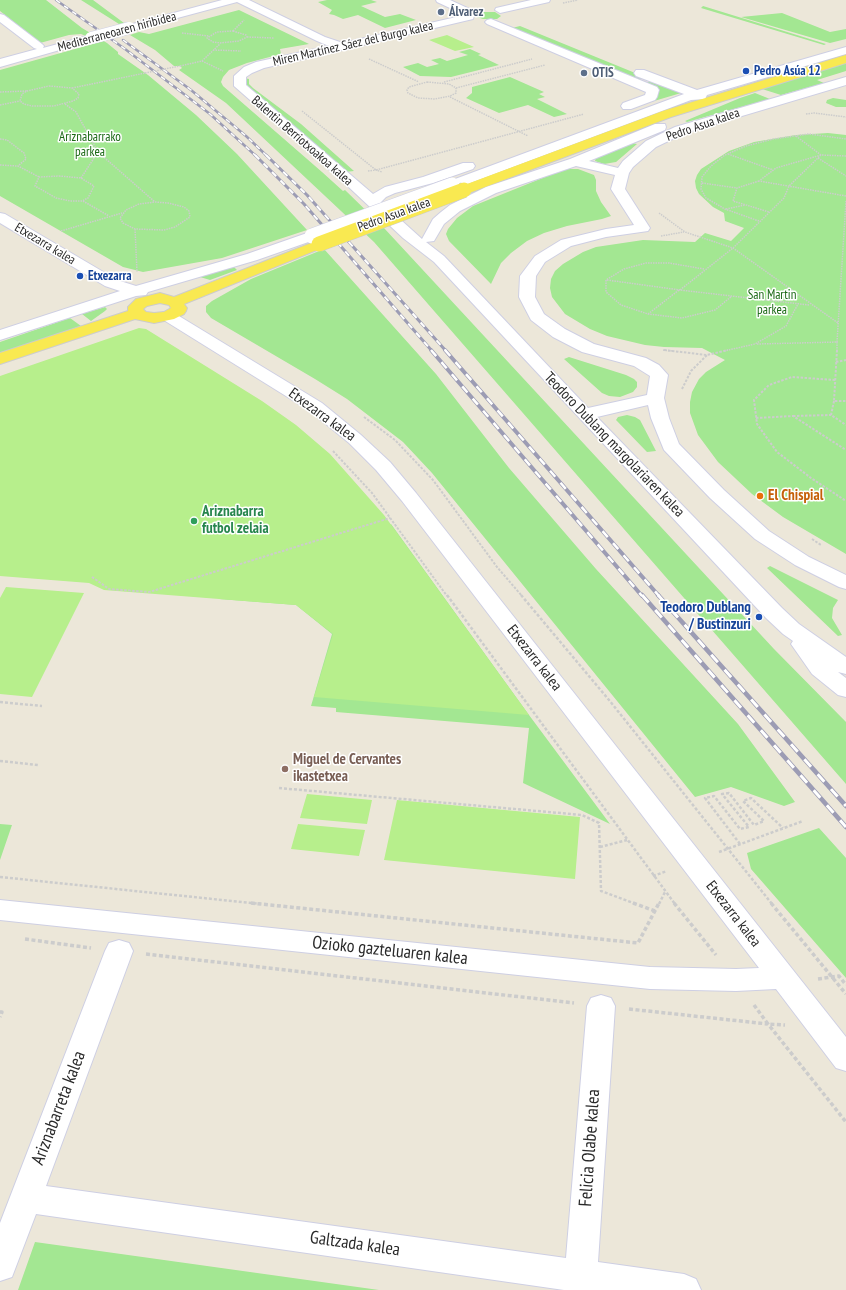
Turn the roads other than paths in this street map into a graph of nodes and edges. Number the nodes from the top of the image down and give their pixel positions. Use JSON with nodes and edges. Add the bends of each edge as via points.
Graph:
{"nodes":[{"id":1,"x":234,"y":0,"type":"edge"},
{"id":2,"x":240,"y":0,"type":"edge"},
{"id":3,"x":441,"y":0,"type":"edge"},
{"id":4,"x":463,"y":0,"type":"edge"},
{"id":5,"x":545,"y":0,"type":"edge"},
{"id":6,"x":501,"y":12,"type":"junction"},
{"id":7,"x":478,"y":15,"type":"junction"},
{"id":8,"x":0,"y":17,"type":"edge"},
{"id":9,"x":38,"y":46,"type":"dead end"},
{"id":10,"x":341,"y":47,"type":"junction"},
{"id":11,"x":846,"y":50,"type":"edge"},
{"id":12,"x":361,"y":52,"type":"junction"},
{"id":13,"x":846,"y":59,"type":"edge"},
{"id":14,"x":0,"y":63,"type":"edge"},
{"id":15,"x":240,"y":76,"type":"joint"},
{"id":16,"x":256,"y":77,"type":"joint"},
{"id":17,"x":846,"y":81,"type":"edge"},
{"id":18,"x":695,"y":96,"type":"junction"},
{"id":19,"x":722,"y":96,"type":"junction"},
{"id":20,"x":297,"y":113,"type":"road end"},
{"id":21,"x":613,"y":113,"type":"junction"},
{"id":22,"x":576,"y":162,"type":"junction"},
{"id":23,"x":622,"y":173,"type":"junction"},
{"id":24,"x":458,"y":187,"type":"junction"},
{"id":25,"x":374,"y":190,"type":"junction"},
{"id":26,"x":0,"y":217,"type":"edge"},
{"id":27,"x":429,"y":238,"type":"junction"},
{"id":28,"x":315,"y":240,"type":"junction"},
{"id":29,"x":439,"y":259,"type":"junction"},
{"id":30,"x":122,"y":289,"type":"junction"},
{"id":31,"x":168,"y":306,"type":"junction"},
{"id":32,"x":136,"y":310,"type":"junction"},
{"id":33,"x":94,"y":326,"type":"junction"},
{"id":34,"x":0,"y":335,"type":"edge"},
{"id":35,"x":0,"y":358,"type":"edge"},
{"id":36,"x":655,"y":398,"type":"junction"},
{"id":37,"x":585,"y":414,"type":"junction"},
{"id":38,"x":846,"y":582,"type":"edge"},
{"id":39,"x":791,"y":629,"type":"junction"},
{"id":40,"x":846,"y":667,"type":"edge"},
{"id":41,"x":846,"y":690,"type":"edge"},
{"id":42,"x":0,"y":910,"type":"edge"},
{"id":43,"x":119,"y":951,"type":"road end"},
{"id":44,"x":782,"y":978,"type":"junction"},
{"id":45,"x":600,"y":1006,"type":"road end"},
{"id":46,"x":846,"y":1059,"type":"edge"},
{"id":47,"x":26,"y":1198,"type":"junction"},
{"id":48,"x":0,"y":1266,"type":"edge"},
{"id":49,"x":581,"y":1283,"type":"edge"},
{"id":50,"x":684,"y":1290,"type":"edge"}],
"edges":[{"from":1,"to":14,"type":"street","name":"Mediterraneoaren hiribidea","bridge":true},
{"from":2,"to":10,"type":"street"},
{"from":3,"to":7,"type":"street"},
{"from":4,"to":7,"type":"street"},
{"from":5,"to":6,"type":"street"},
{"from":6,"to":7,"type":"street","via":[[501,21]]},
{"from":6,"to":18,"type":"street","via":[[520,24]]},
{"from":7,"to":10,"type":"street","name":"Miren Martínez Sáez del Burgo kalea"},
{"from":7,"to":12,"type":"street","name":"Miren Martínez Sáez del Burgo kalea"},
{"from":7,"to":21,"type":"street","via":[[653,90],[651,97]]},
{"from":8,"to":9,"type":"street"},
{"from":10,"to":12,"type":"street"},
{"from":10,"to":15,"type":"street","name":"Miren Martínez Sáez del Burgo kalea","via":[[260,65]]},
{"from":11,"to":18,"type":"street","name":"Pedro Asua kalea"},
{"from":12,"to":16,"type":"street","name":"Miren Martínez Sáez del Burgo kalea","via":[[270,69]]},
{"from":13,"to":19,"type":"main road","name":"Pedro Asua kalea"},
{"from":15,"to":25,"type":"street","name":"Balentin Berriotxoakoa kalea","via":[[240,86],[245,91],[344,175]]},
{"from":16,"to":20,"type":"street","name":"Balentin Berriotxoakoa kalea","via":[[254,83],[258,88]]},
{"from":17,"to":23,"type":"street","name":"Pedro Asua kalea","via":[[680,130],[651,144],[628,164]]},
{"from":18,"to":19,"type":"street"},
{"from":18,"to":21,"type":"street","name":"Pedro Asua kalea","via":[[667,99]]},
{"from":18,"to":24,"type":"street","name":"Pedro Asua kalea"},
{"from":19,"to":22,"type":"street","name":"Pedro Asua kalea","via":[[662,126]]},
{"from":19,"to":24,"type":"main road","name":"Pedro Asua kalea"},
{"from":21,"to":25,"type":"street","name":"Pedro Asua kalea","via":[[428,180]]},
{"from":22,"to":23,"type":"street"},
{"from":22,"to":27,"type":"street","name":"Pedro Asua kalea","via":[[491,190],[455,208],[438,222]]},
{"from":23,"to":36,"type":"street","via":[[618,189],[643,228],[606,233],[566,243],[540,259],[528,276],[527,297],[537,317],[559,333],[588,348],[640,362],[653,369],[659,375]]},
{"from":24,"to":28,"type":"main road","name":"Pedro Asua kalea","bridge":true},
{"from":25,"to":27,"type":"street","name":"Teodoro Dublang margolariaren kalea"},
{"from":25,"to":29,"type":"street","name":"Teodoro Dublang margolariaren kalea","via":[[408,235]]},
{"from":26,"to":30,"type":"street","name":"Etxezarra kalea"},
{"from":27,"to":29,"type":"street","name":"Teodoro Dublang margolariaren kalea"},
{"from":28,"to":30,"type":"street","name":"Pedro Asua kalea"},
{"from":28,"to":31,"type":"main road","name":"Pedro Asua kalea"},
{"from":29,"to":37,"type":"street","name":"Teodoro Dublang margolariaren kalea"},
{"from":30,"to":31,"type":"street","name":"Etxezarra kalea"},
{"from":30,"to":32,"type":"street","name":"Etxezarra kalea"},
{"from":30,"to":33,"type":"street","via":[[114,307]]},
{"from":30,"to":34,"type":"street","name":"Pedro Asua kalea"},
{"from":31,"to":32,"type":"main road","name":"Pedro Asua kalea","via":[[154,318],[141,316]]},
{"from":31,"to":44,"type":"street","name":"Etxezarra kalea","via":[[316,407],[369,452],[409,497]]},
{"from":32,"to":33,"type":"main road"},
{"from":33,"to":35,"type":"main road"},
{"from":36,"to":37,"type":"street"},
{"from":36,"to":38,"type":"street","via":[[671,446],[717,494],[762,535],[802,561]]},
{"from":37,"to":39,"type":"street","name":"Teodoro Dublang margolariaren kalea"},
{"from":39,"to":40,"type":"street","name":"Teodoro Dublang margolariaren kalea"},
{"from":39,"to":41,"type":"street","name":"Teodoro Dublang margolariaren kalea","via":[[820,669]]},
{"from":42,"to":44,"type":"street","name":"Ozioko gazteluaren kalea","via":[[650,978]]},
{"from":43,"to":47,"type":"street","name":"Ariznabarreta kalea"},
{"from":44,"to":46,"type":"street","name":"Etxezarra kalea"},
{"from":45,"to":49,"type":"street","name":"Felicia Olabe kalea"},
{"from":47,"to":48,"type":"street","name":"Ariznabarreta kalea"},
{"from":47,"to":49,"type":"street","name":"Galtzada kalea"},
{"from":49,"to":50,"type":"street","name":"Galtzada kalea"}]}
